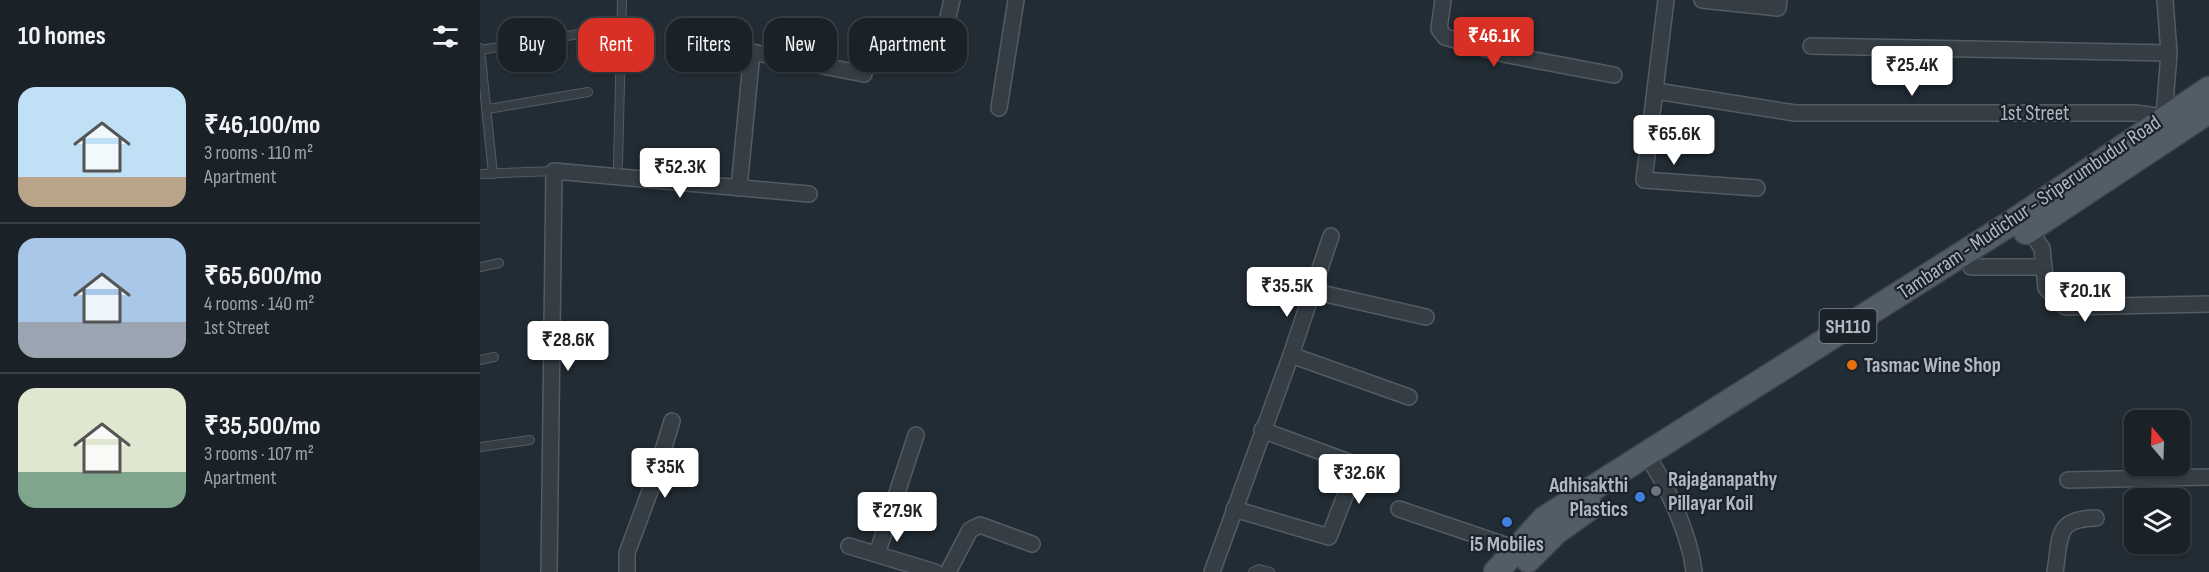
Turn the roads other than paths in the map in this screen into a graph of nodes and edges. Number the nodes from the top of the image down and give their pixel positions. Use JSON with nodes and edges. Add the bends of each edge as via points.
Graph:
{"nodes":[{"id":1,"x":622,"y":0,"type":"edge"},
{"id":2,"x":952,"y":0,"type":"edge"},
{"id":3,"x":1016,"y":0,"type":"edge"},
{"id":4,"x":1443,"y":0,"type":"edge"},
{"id":5,"x":1666,"y":0,"type":"edge"},
{"id":6,"x":1702,"y":0,"type":"edge"},
{"id":7,"x":1779,"y":0,"type":"edge"},
{"id":8,"x":2165,"y":0,"type":"edge"},
{"id":9,"x":948,"y":18,"type":"edge"},
{"id":10,"x":578,"y":34,"type":"edge"},
{"id":11,"x":1811,"y":46,"type":"dead end"},
{"id":12,"x":480,"y":49,"type":"edge"},
{"id":13,"x":2169,"y":54,"type":"junction"},
{"id":14,"x":864,"y":74,"type":"dead end"},
{"id":15,"x":1614,"y":75,"type":"dead end"},
{"id":16,"x":2209,"y":88,"type":"edge"},
{"id":17,"x":1656,"y":91,"type":"junction"},
{"id":18,"x":588,"y":92,"type":"dead end"},
{"id":19,"x":999,"y":108,"type":"dead end"},
{"id":20,"x":488,"y":109,"type":"junction"},
{"id":21,"x":2209,"y":111,"type":"edge"},
{"id":22,"x":2170,"y":125,"type":"junction"},
{"id":23,"x":618,"y":165,"type":"dead end"},
{"id":24,"x":554,"y":171,"type":"junction"},
{"id":25,"x":480,"y":174,"type":"edge"},
{"id":26,"x":493,"y":174,"type":"junction"},
{"id":27,"x":739,"y":188,"type":"junction"},
{"id":28,"x":1757,"y":188,"type":"dead end"},
{"id":29,"x":809,"y":194,"type":"dead end"},
{"id":30,"x":2029,"y":230,"type":"junction"},
{"id":31,"x":1331,"y":236,"type":"dead end"},
{"id":32,"x":499,"y":263,"type":"dead end"},
{"id":33,"x":480,"y":267,"type":"edge"},
{"id":34,"x":1971,"y":267,"type":"junction"},
{"id":35,"x":2044,"y":267,"type":"junction"},
{"id":36,"x":1277,"y":283,"type":"dead end"},
{"id":37,"x":1313,"y":291,"type":"junction"},
{"id":38,"x":2209,"y":304,"type":"edge"},
{"id":39,"x":1426,"y":317,"type":"dead end"},
{"id":40,"x":1291,"y":355,"type":"junction"},
{"id":41,"x":494,"y":357,"type":"dead end"},
{"id":42,"x":480,"y":360,"type":"edge"},
{"id":43,"x":1409,"y":397,"type":"dead end"},
{"id":44,"x":672,"y":421,"type":"dead end"},
{"id":45,"x":1262,"y":430,"type":"junction"},
{"id":46,"x":916,"y":435,"type":"dead end"},
{"id":47,"x":530,"y":440,"type":"dead end"},
{"id":48,"x":480,"y":447,"type":"edge"},
{"id":49,"x":1651,"y":461,"type":"junction"},
{"id":50,"x":2209,"y":477,"type":"edge"},
{"id":51,"x":2068,"y":480,"type":"dead end"},
{"id":52,"x":1234,"y":509,"type":"junction"},
{"id":53,"x":1399,"y":509,"type":"dead end"},
{"id":54,"x":2096,"y":518,"type":"dead end"},
{"id":55,"x":1032,"y":544,"type":"dead end"},
{"id":56,"x":849,"y":546,"type":"dead end"},
{"id":57,"x":877,"y":554,"type":"junction"},
{"id":58,"x":1517,"y":560,"type":"edge"},
{"id":59,"x":549,"y":572,"type":"edge"},
{"id":60,"x":627,"y":572,"type":"edge"},
{"id":61,"x":935,"y":572,"type":"edge"},
{"id":62,"x":948,"y":572,"type":"edge"},
{"id":63,"x":1212,"y":572,"type":"edge"},
{"id":64,"x":1253,"y":572,"type":"edge"},
{"id":65,"x":1270,"y":572,"type":"edge"},
{"id":66,"x":1496,"y":572,"type":"edge"},
{"id":67,"x":1694,"y":572,"type":"edge"},
{"id":68,"x":2055,"y":572,"type":"edge"}],
"edges":[{"from":1,"to":23,"type":"lane"},
{"from":2,"to":9,"type":"street"},
{"from":3,"to":19,"type":"street"},
{"from":4,"to":15,"type":"street","via":[[1439,29],[1445,37],[1508,55]]},
{"from":5,"to":17,"type":"street"},
{"from":6,"to":7,"type":"street","via":[[1778,8]]},
{"from":8,"to":13,"type":"street"},
{"from":10,"to":12,"type":"lane"},
{"from":11,"to":13,"type":"street"},
{"from":12,"to":20,"type":"lane"},
{"from":13,"to":22,"type":"street"},
{"from":14,"to":27,"type":"street","via":[[752,52]]},
{"from":16,"to":22,"type":"main road","name":"Tambaram - Mudichur - Sriperumbudur Road","number":"SH110"},
{"from":17,"to":22,"type":"street","name":"1st Street","via":[[1795,113],[2135,113]]},
{"from":17,"to":28,"type":"street","via":[[1644,180]]},
{"from":18,"to":20,"type":"lane"},
{"from":20,"to":26,"type":"lane"},
{"from":21,"to":22,"type":"main road","name":"Tambaram - Mudichur - Sriperumbudur Road","number":"SH110"},
{"from":22,"to":30,"type":"main road","name":"Tambaram - Mudichur - Sriperumbudur Road","number":"SH110"},
{"from":22,"to":49,"type":"main road","name":"Tambaram - Mudichur - Sriperumbudur Road","number":"SH110","via":[[2011,223]]},
{"from":24,"to":26,"type":"lane"},
{"from":24,"to":27,"type":"street"},
{"from":24,"to":59,"type":"street"},
{"from":25,"to":26,"type":"lane"},
{"from":27,"to":29,"type":"street"},
{"from":30,"to":34,"type":"main road","name":"Tambaram - Mudichur - Sriperumbudur Road","number":"SH110"},
{"from":30,"to":35,"type":"street","via":[[2042,248]]},
{"from":31,"to":37,"type":"street"},
{"from":32,"to":33,"type":"lane"},
{"from":34,"to":35,"type":"street"},
{"from":34,"to":49,"type":"main road","name":"Tambaram - Mudichur - Sriperumbudur Road","number":"SH110"},
{"from":35,"to":38,"type":"street","via":[[2046,288],[2065,307]]},
{"from":36,"to":37,"type":"street"},
{"from":37,"to":39,"type":"street"},
{"from":37,"to":40,"type":"street"},
{"from":40,"to":43,"type":"street"},
{"from":40,"to":45,"type":"street"},
{"from":41,"to":42,"type":"lane"},
{"from":44,"to":60,"type":"street","via":[[627,553]]},
{"from":45,"to":52,"type":"street"},
{"from":45,"to":52,"type":"street","via":[[1357,465],[1329,537]]},
{"from":46,"to":57,"type":"street"},
{"from":47,"to":48,"type":"lane"},
{"from":49,"to":58,"type":"main road","name":"Tambaram - Mudichur - Sriperumbudur Road","number":"SH110","via":[[1544,519]]},
{"from":49,"to":67,"type":"street","via":[[1692,549]]},
{"from":50,"to":51,"type":"street"},
{"from":52,"to":63,"type":"street"},
{"from":53,"to":58,"type":"street"},
{"from":54,"to":68,"type":"street","via":[[2069,521],[2062,530]]},
{"from":55,"to":62,"type":"street","via":[[980,525],[970,530]]},
{"from":56,"to":57,"type":"street"},
{"from":57,"to":61,"type":"street"},
{"from":58,"to":66,"type":"main road","name":"Tambaram - Mudichur - Sriperumbudur Road","number":"SH110"},
{"from":64,"to":65,"type":"lane"}]}
